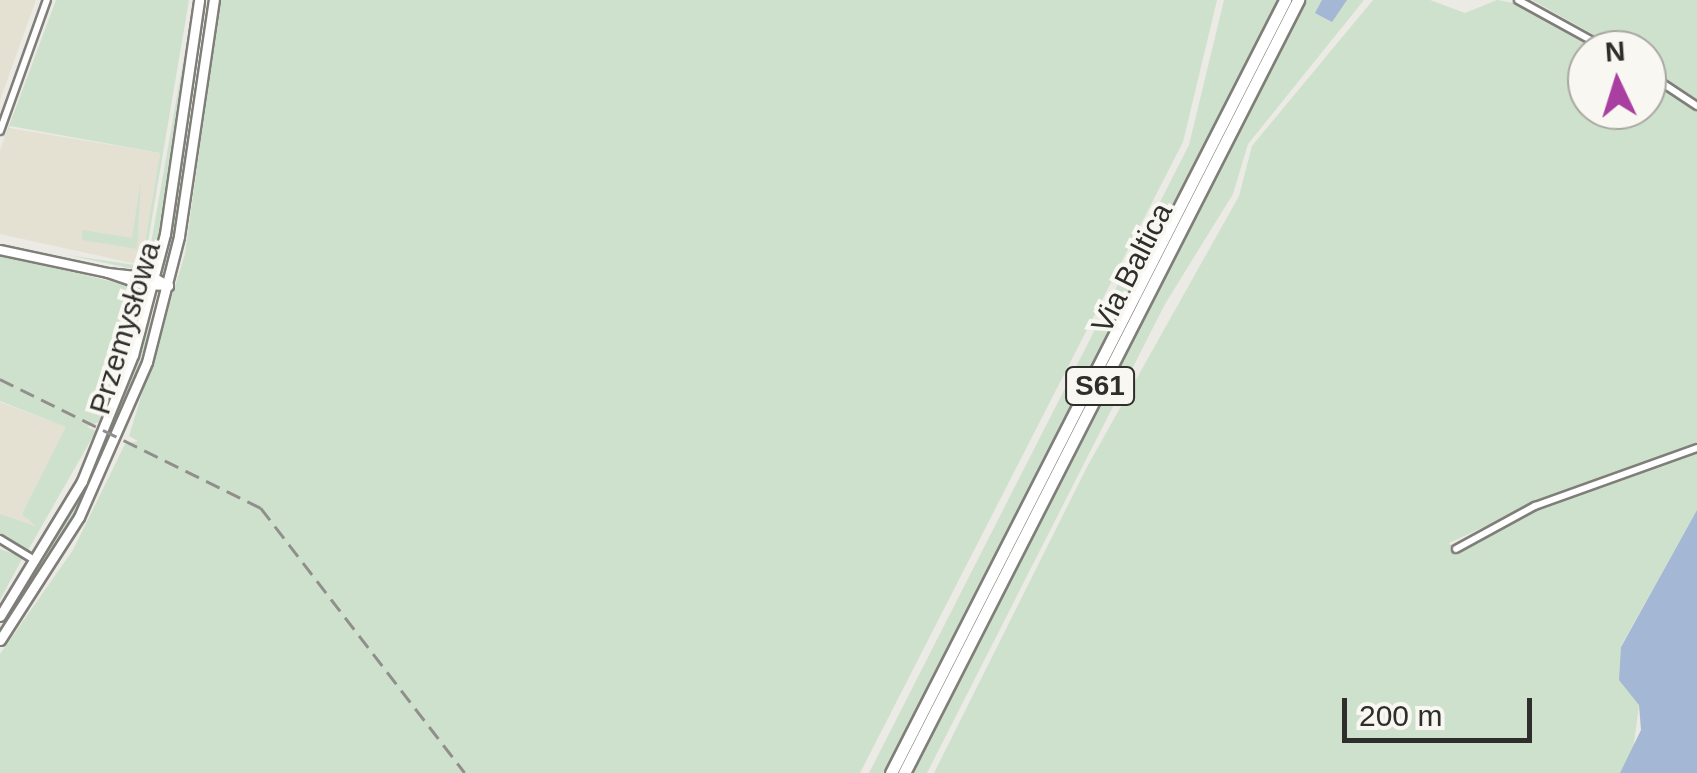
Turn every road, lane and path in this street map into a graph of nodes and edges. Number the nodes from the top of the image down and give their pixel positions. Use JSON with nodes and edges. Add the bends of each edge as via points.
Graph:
{"nodes":[{"id":1,"x":48,"y":0,"type":"edge"},
{"id":2,"x":199,"y":0,"type":"edge"},
{"id":3,"x":214,"y":0,"type":"edge"},
{"id":4,"x":1286,"y":0,"type":"edge"},
{"id":5,"x":1298,"y":0,"type":"edge"},
{"id":6,"x":1518,"y":0,"type":"edge"},
{"id":7,"x":1573,"y":30,"type":"edge"},
{"id":8,"x":1667,"y":87,"type":"edge"},
{"id":9,"x":1697,"y":106,"type":"edge"},
{"id":10,"x":0,"y":130,"type":"edge"},
{"id":11,"x":0,"y":250,"type":"edge"},
{"id":12,"x":154,"y":282,"type":"junction"},
{"id":13,"x":169,"y":286,"type":"junction"},
{"id":14,"x":1697,"y":448,"type":"edge"},
{"id":15,"x":0,"y":539,"type":"edge"},
{"id":16,"x":1456,"y":548,"type":"dead end"},
{"id":17,"x":37,"y":562,"type":"junction"},
{"id":18,"x":0,"y":616,"type":"edge"},
{"id":19,"x":0,"y":640,"type":"edge"},
{"id":20,"x":891,"y":773,"type":"edge"},
{"id":21,"x":904,"y":773,"type":"edge"}],
"edges":[{"from":1,"to":10,"type":"street"},
{"from":2,"to":12,"type":"main road","name":"Przemysłowa"},
{"from":3,"to":13,"type":"main road","name":"Przemysłowa"},
{"from":4,"to":20,"type":"highway","name":"Via Baltica","number":"S61"},
{"from":5,"to":21,"type":"highway","name":"Via Baltica","number":"S61"},
{"from":6,"to":7,"type":"street"},
{"from":8,"to":9,"type":"street"},
{"from":11,"to":12,"type":"street"},
{"from":12,"to":13,"type":"street"},
{"from":12,"to":17,"type":"main road","name":"Przemysłowa","via":[[107,426]]},
{"from":13,"to":19,"type":"main road","name":"Przemysłowa","via":[[102,472]]},
{"from":14,"to":16,"type":"street","via":[[1535,506]]},
{"from":15,"to":17,"type":"street"},
{"from":17,"to":18,"type":"main road","name":"Przemysłowa"}]}
